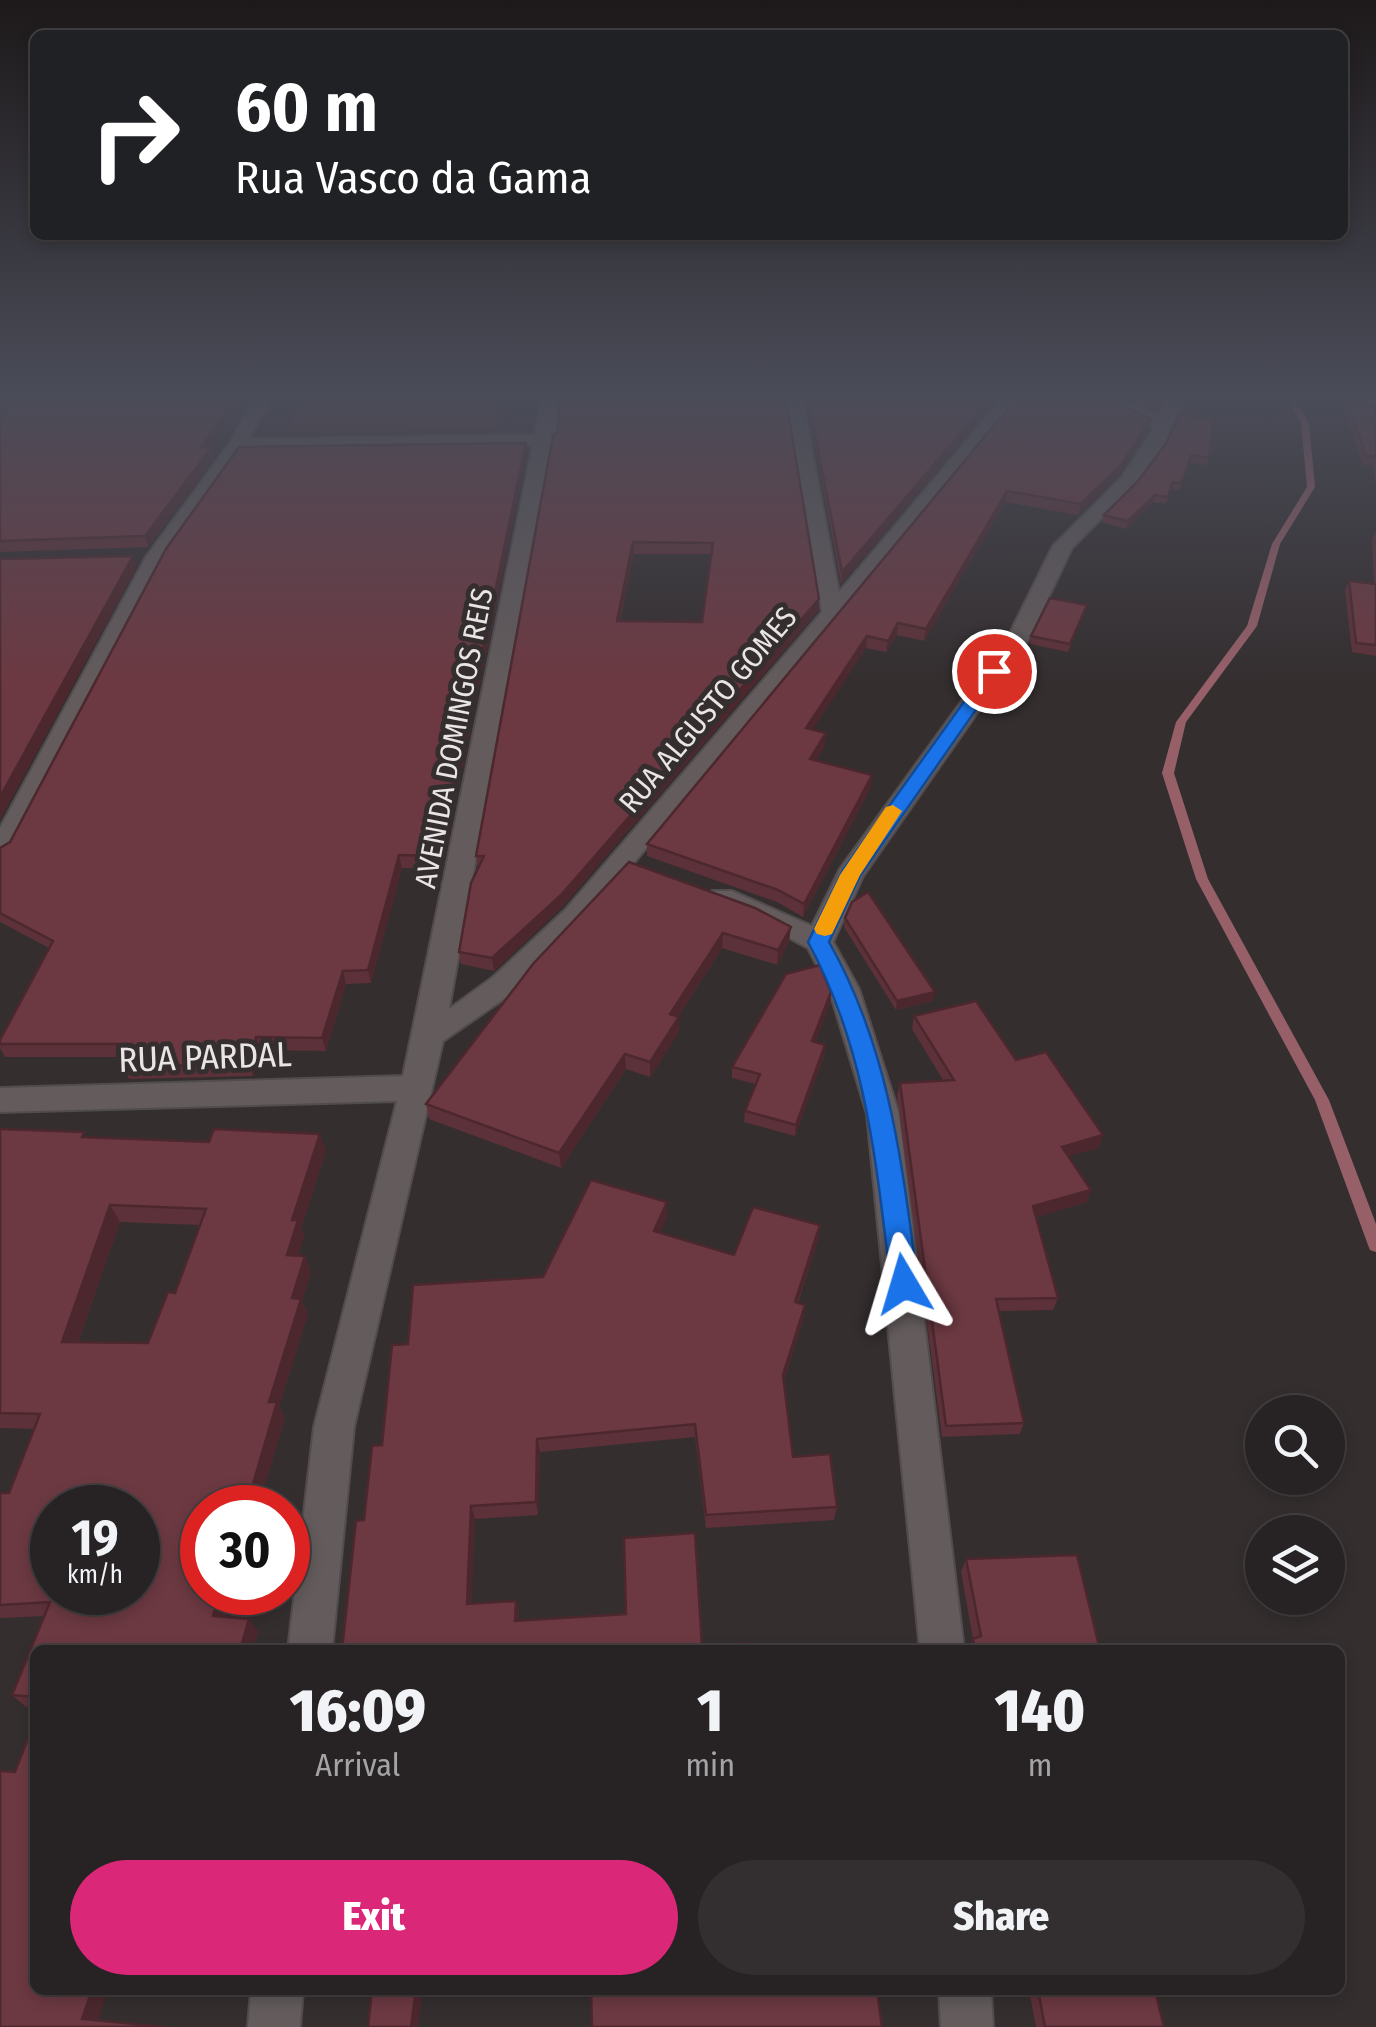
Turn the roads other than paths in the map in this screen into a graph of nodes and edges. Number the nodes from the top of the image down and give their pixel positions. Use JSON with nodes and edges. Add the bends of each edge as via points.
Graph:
{"nodes":[{"id":1,"x":198,"y":494,"type":"edge"},
{"id":2,"x":535,"y":494,"type":"edge"},
{"id":3,"x":811,"y":494,"type":"edge"},
{"id":4,"x":932,"y":494,"type":"edge"},
{"id":5,"x":1115,"y":494,"type":"edge"},
{"id":6,"x":833,"y":613,"type":"junction"},
{"id":7,"x":0,"y":853,"type":"edge"},
{"id":8,"x":623,"y":860,"type":"junction"},
{"id":9,"x":659,"y":874,"type":"edge"},
{"id":10,"x":695,"y":887,"type":"edge"},
{"id":11,"x":818,"y":942,"type":"junction"},
{"id":12,"x":429,"y":1035,"type":"junction"},
{"id":13,"x":413,"y":1088,"type":"junction"},
{"id":14,"x":0,"y":1100,"type":"edge"},
{"id":15,"x":311,"y":1645,"type":"edge"},
{"id":16,"x":941,"y":1645,"type":"edge"},
{"id":17,"x":277,"y":1995,"type":"edge"},
{"id":18,"x":965,"y":1995,"type":"edge"},
{"id":19,"x":274,"y":2027,"type":"edge"},
{"id":20,"x":967,"y":2027,"type":"edge"}],
"edges":[{"from":1,"to":7,"type":"street","via":[[146,557]]},
{"from":2,"to":12,"type":"street","name":"AVENIDA DOMINGOS REIS"},
{"from":3,"to":6,"type":"street"},
{"from":4,"to":6,"type":"street","name":"RUA ALGUSTO GOMES"},
{"from":5,"to":11,"type":"street","via":[[1063,546],[1017,640],[850,875]]},
{"from":6,"to":8,"type":"street","name":"RUA ALGUSTO GOMES"},
{"from":8,"to":9,"type":"street"},
{"from":8,"to":12,"type":"street","name":"RUA ALGUSTO GOMES","via":[[502,986]]},
{"from":10,"to":11,"type":"street","via":[[766,913]]},
{"from":11,"to":16,"type":"street","via":[[844,989],[883,1114]]},
{"from":12,"to":13,"type":"street","name":"AVENIDA DOMINGOS REIS"},
{"from":13,"to":14,"type":"street","name":"RUA PARDAL"},
{"from":13,"to":15,"type":"street","name":"AVENIDA DOMINGOS REIS","via":[[334,1427]]},
{"from":17,"to":19,"type":"street"},
{"from":18,"to":20,"type":"street"}]}
